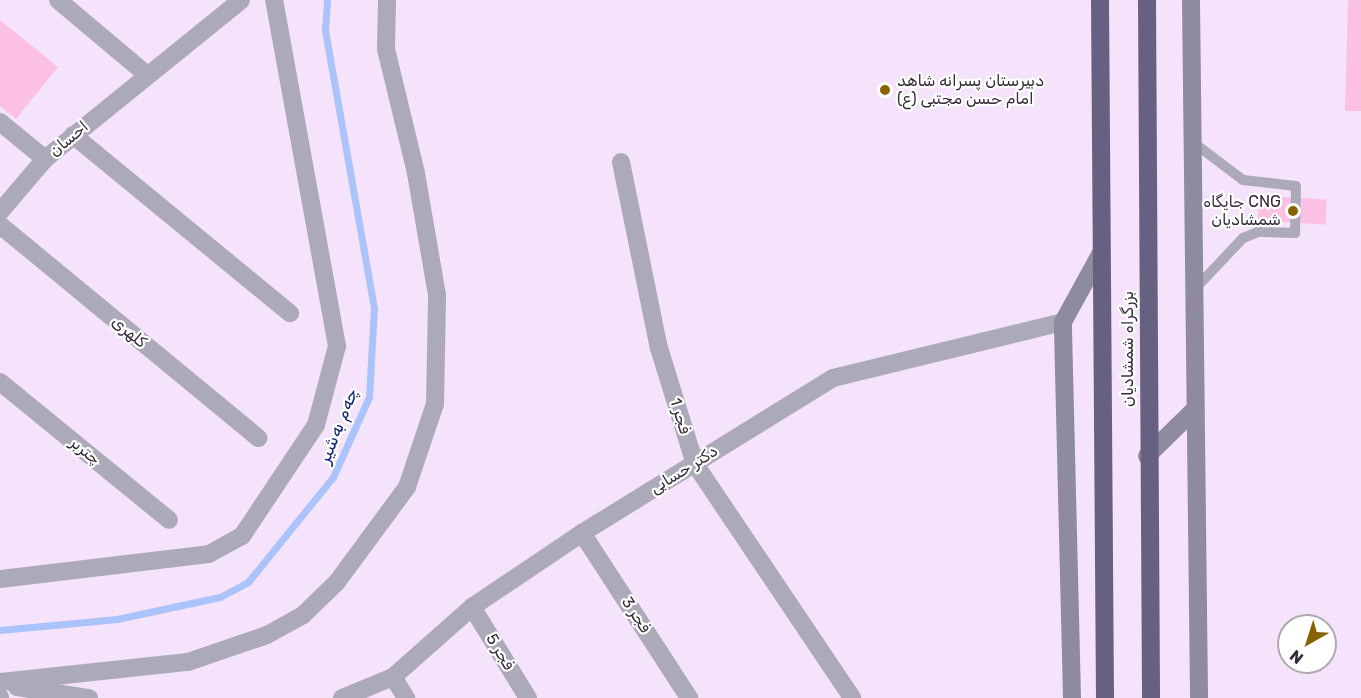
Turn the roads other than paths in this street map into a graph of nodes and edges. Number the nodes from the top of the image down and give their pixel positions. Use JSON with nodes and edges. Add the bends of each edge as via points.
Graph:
{"nodes":[{"id":1,"x":58,"y":0,"type":"edge"},
{"id":2,"x":241,"y":0,"type":"edge"},
{"id":3,"x":274,"y":0,"type":"edge"},
{"id":4,"x":387,"y":0,"type":"edge"},
{"id":5,"x":1092,"y":0,"type":"edge"},
{"id":6,"x":1100,"y":0,"type":"edge"},
{"id":7,"x":1147,"y":0,"type":"edge"},
{"id":8,"x":1191,"y":0,"type":"edge"},
{"id":9,"x":1099,"y":20,"type":"junction"},
{"id":10,"x":147,"y":75,"type":"junction"},
{"id":11,"x":0,"y":122,"type":"edge"},
{"id":12,"x":73,"y":135,"type":"junction"},
{"id":13,"x":1190,"y":140,"type":"junction"},
{"id":14,"x":45,"y":159,"type":"junction"},
{"id":15,"x":621,"y":162,"type":"dead end"},
{"id":16,"x":0,"y":212,"type":"edge"},
{"id":17,"x":0,"y":225,"type":"edge"},
{"id":18,"x":1101,"y":253,"type":"junction"},
{"id":19,"x":1193,"y":291,"type":"junction"},
{"id":20,"x":290,"y":313,"type":"dead end"},
{"id":21,"x":1063,"y":322,"type":"junction"},
{"id":22,"x":0,"y":382,"type":"edge"},
{"id":23,"x":1195,"y":409,"type":"junction"},
{"id":24,"x":258,"y":438,"type":"dead end"},
{"id":25,"x":1147,"y":456,"type":"junction"},
{"id":26,"x":695,"y":464,"type":"junction"},
{"id":27,"x":169,"y":520,"type":"dead end"},
{"id":28,"x":582,"y":533,"type":"junction"},
{"id":29,"x":0,"y":579,"type":"edge"},
{"id":30,"x":472,"y":607,"type":"junction"},
{"id":31,"x":393,"y":676,"type":"junction"},
{"id":32,"x":0,"y":683,"type":"edge"},
{"id":33,"x":1151,"y":690,"type":"edge"},
{"id":34,"x":89,"y":698,"type":"edge"},
{"id":35,"x":342,"y":698,"type":"edge"},
{"id":36,"x":406,"y":698,"type":"edge"},
{"id":37,"x":528,"y":698,"type":"edge"},
{"id":38,"x":689,"y":698,"type":"edge"},
{"id":39,"x":852,"y":698,"type":"edge"},
{"id":40,"x":1072,"y":698,"type":"edge"},
{"id":41,"x":1106,"y":698,"type":"edge"},
{"id":42,"x":1161,"y":698,"type":"edge"},
{"id":43,"x":1199,"y":698,"type":"edge"}],
"edges":[{"from":1,"to":10,"type":"street"},
{"from":2,"to":10,"type":"street","name":"احسان"},
{"from":3,"to":29,"type":"street","via":[[337,346],[316,425],[242,536],[209,554]]},
{"from":4,"to":32,"type":"street","via":[[386,49],[416,173],[436,295],[435,404],[406,487],[337,582],[303,615],[267,635],[188,662]]},
{"from":5,"to":9,"type":"main road"},
{"from":6,"to":9,"type":"highway","name":"بزرگراه شمشادیان"},
{"from":7,"to":25,"type":"highway","name":"بزرگراه شمشادیان"},
{"from":8,"to":13,"type":"main road"},
{"from":9,"to":18,"type":"highway","name":"بزرگراه شمشادیان"},
{"from":10,"to":12,"type":"street","name":"احسان"},
{"from":11,"to":14,"type":"street"},
{"from":12,"to":14,"type":"street","name":"احسان"},
{"from":12,"to":20,"type":"street"},
{"from":13,"to":19,"type":"main road"},
{"from":13,"to":19,"type":"lane","via":[[1243,180],[1296,186],[1294,233],[1258,232],[1243,238]]},
{"from":14,"to":16,"type":"street","name":"احسان"},
{"from":15,"to":26,"type":"street","name":"فجر 1","via":[[659,348]]},
{"from":17,"to":24,"type":"street","name":"کلهری"},
{"from":18,"to":21,"type":"main road"},
{"from":18,"to":41,"type":"highway","name":"بزرگراه شمشادیان"},
{"from":19,"to":23,"type":"main road"},
{"from":21,"to":26,"type":"street","name":"دکتر حسابی","via":[[833,378]]},
{"from":21,"to":40,"type":"main road"},
{"from":22,"to":27,"type":"street","name":"چتربر"},
{"from":23,"to":25,"type":"main road"},
{"from":23,"to":43,"type":"main road"},
{"from":25,"to":33,"type":"highway","name":"بزرگراه شمشادیان"},
{"from":26,"to":28,"type":"street","name":"دکتر حسابی"},
{"from":26,"to":39,"type":"street","name":"فجر 1"},
{"from":28,"to":30,"type":"street","name":"دکتر حسابی"},
{"from":28,"to":38,"type":"street","name":"فجر 3"},
{"from":30,"to":31,"type":"street","name":"دکتر حسابی"},
{"from":30,"to":37,"type":"street","name":"فجر 5"},
{"from":31,"to":35,"type":"street","name":"دکتر حسابی"},
{"from":31,"to":36,"type":"street"},
{"from":32,"to":34,"type":"street"},
{"from":33,"to":42,"type":"main road"}]}
